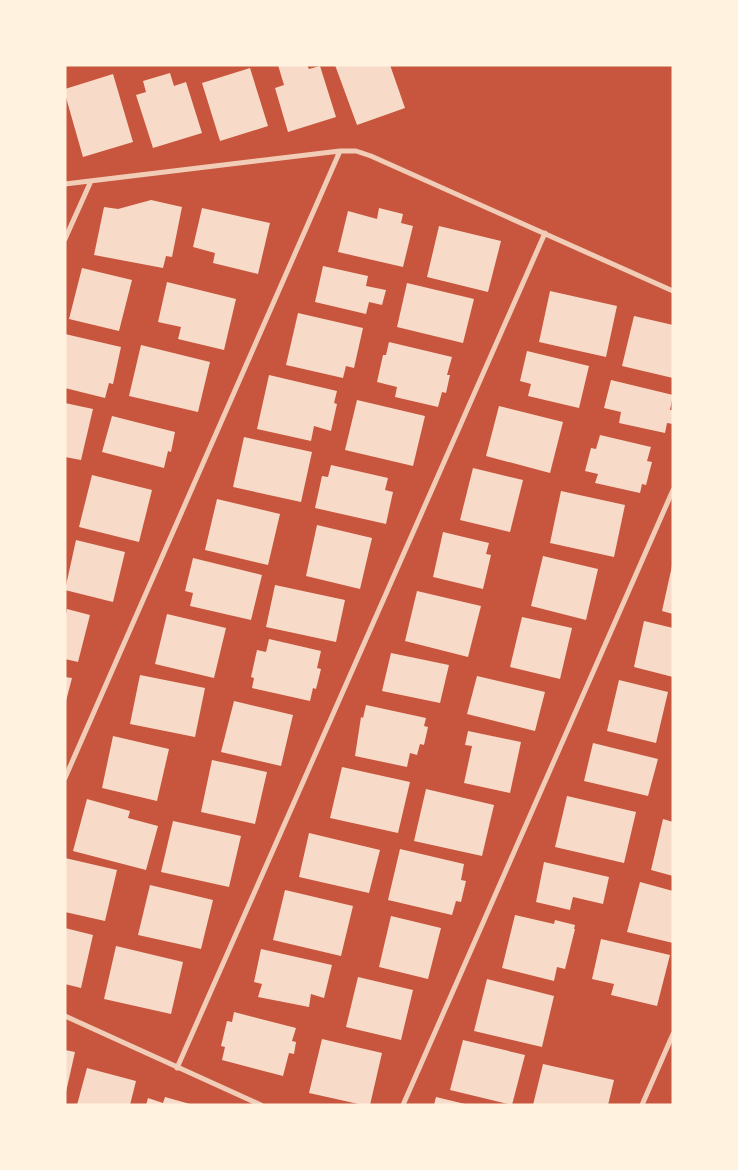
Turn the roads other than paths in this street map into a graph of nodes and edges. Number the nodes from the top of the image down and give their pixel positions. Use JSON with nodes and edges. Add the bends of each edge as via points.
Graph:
{"nodes":[{"id":1,"x":340,"y":151,"type":"junction"},
{"id":2,"x":91,"y":181,"type":"junction"},
{"id":3,"x":65,"y":184,"type":"edge"},
{"id":4,"x":545,"y":233,"type":"junction"},
{"id":5,"x":65,"y":240,"type":"edge"},
{"id":6,"x":673,"y":291,"type":"edge"},
{"id":7,"x":673,"y":490,"type":"edge"},
{"id":8,"x":65,"y":778,"type":"edge"},
{"id":9,"x":65,"y":1016,"type":"edge"},
{"id":10,"x":673,"y":1034,"type":"edge"},
{"id":11,"x":177,"y":1068,"type":"junction"},
{"id":12,"x":261,"y":1105,"type":"edge"},
{"id":13,"x":402,"y":1105,"type":"edge"},
{"id":14,"x":642,"y":1105,"type":"edge"}],
"edges":[{"from":1,"to":2,"type":"lane"},
{"from":1,"to":4,"type":"lane","via":[[371,156]]},
{"from":1,"to":8,"type":"lane"},
{"from":2,"to":3,"type":"lane"},
{"from":2,"to":5,"type":"lane"},
{"from":4,"to":6,"type":"lane"},
{"from":4,"to":11,"type":"lane"},
{"from":7,"to":13,"type":"lane"},
{"from":9,"to":11,"type":"lane"},
{"from":10,"to":14,"type":"lane"},
{"from":11,"to":12,"type":"lane"}]}
